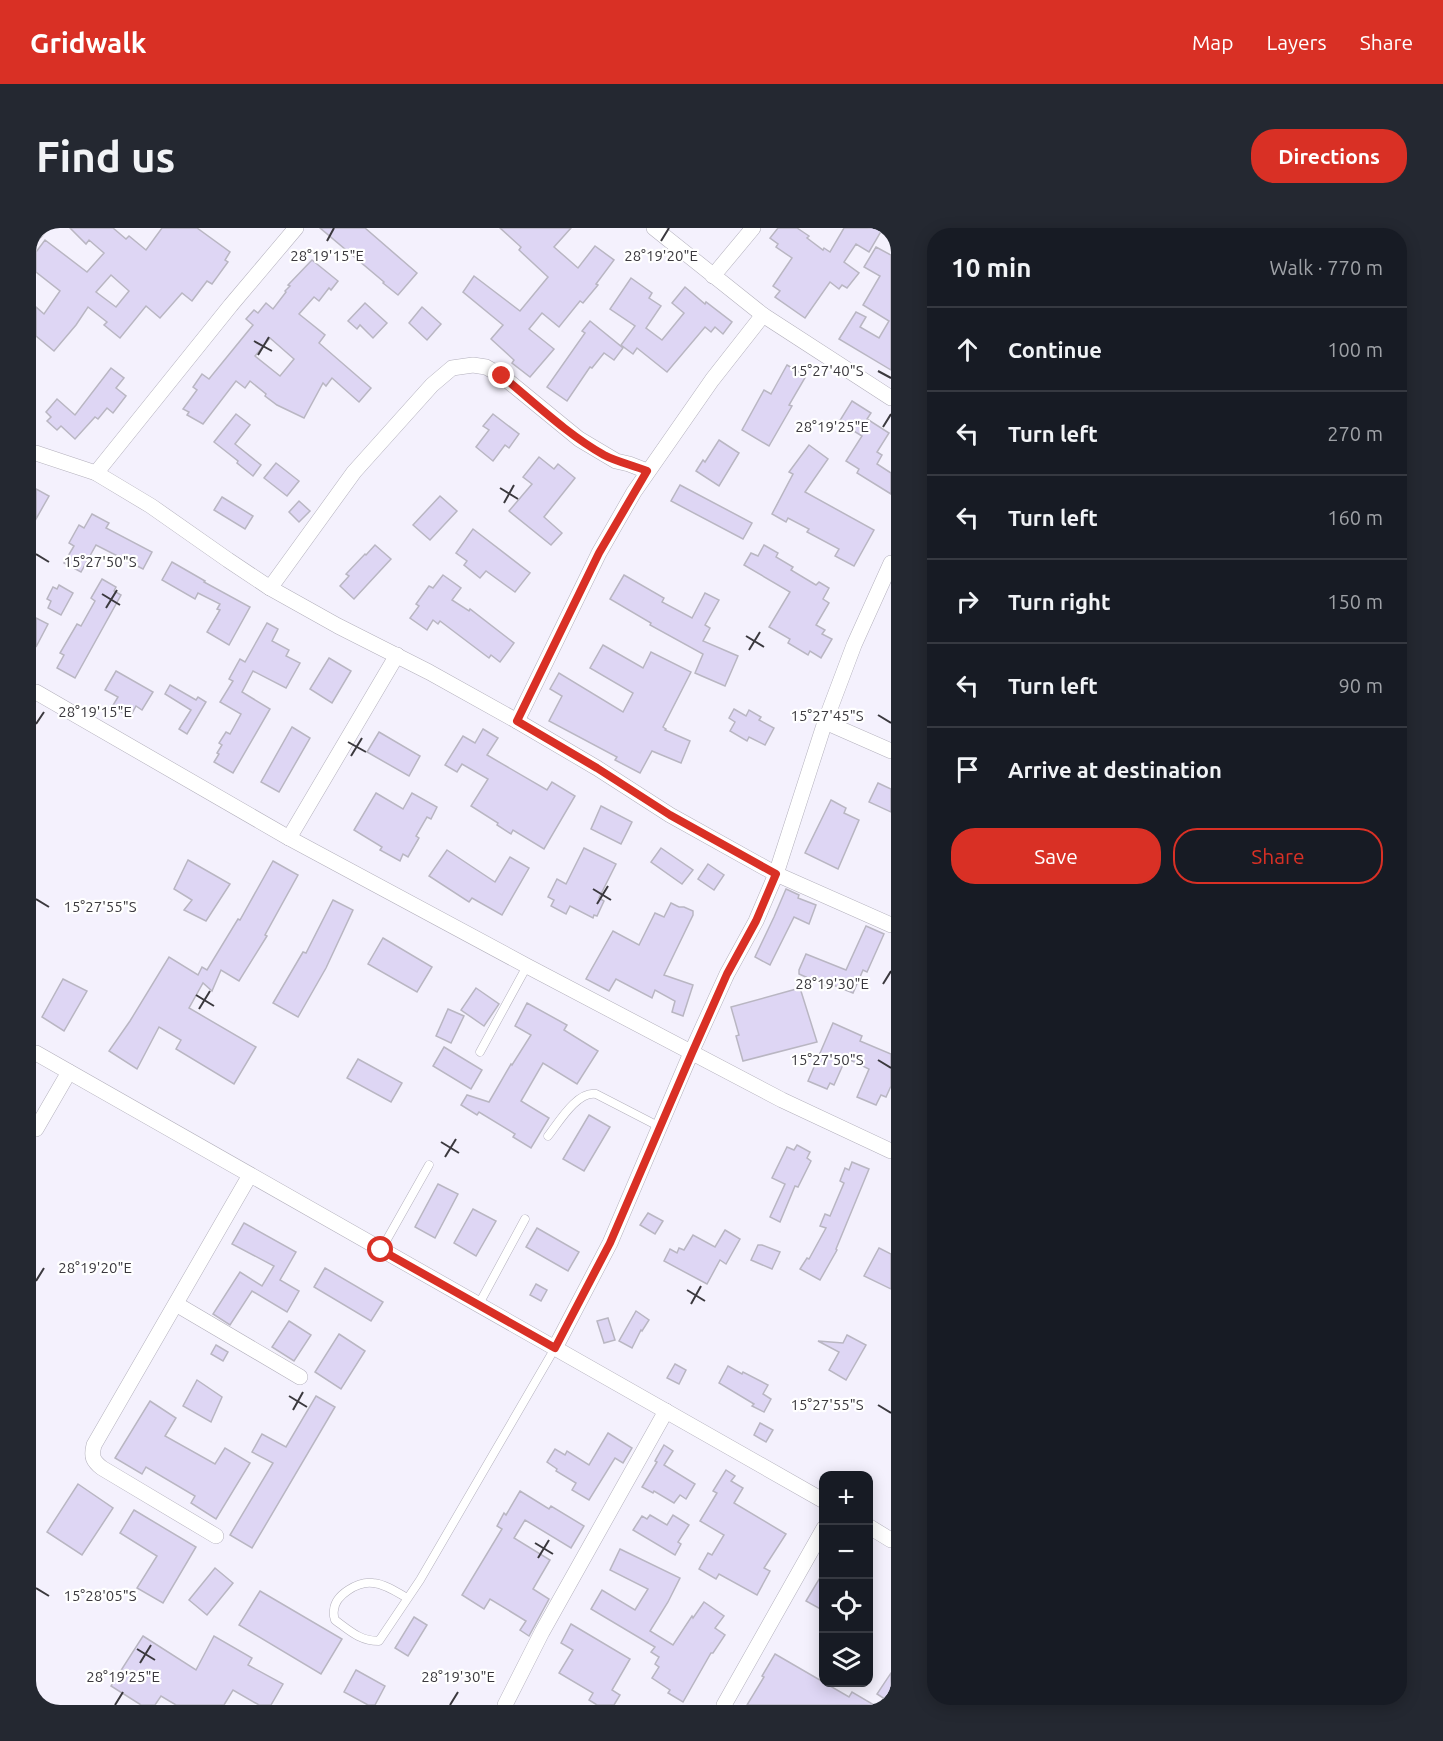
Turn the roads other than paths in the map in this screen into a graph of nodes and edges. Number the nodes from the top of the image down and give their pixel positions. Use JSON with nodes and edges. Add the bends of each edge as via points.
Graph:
{"nodes":[{"id":1,"x":39,"y":228,"type":"edge"},
{"id":2,"x":296,"y":228,"type":"edge"},
{"id":3,"x":654,"y":228,"type":"edge"},
{"id":4,"x":753,"y":228,"type":"edge"},
{"id":5,"x":36,"y":232,"type":"edge"},
{"id":6,"x":712,"y":276,"type":"junction"},
{"id":7,"x":763,"y":315,"type":"junction"},
{"id":8,"x":891,"y":398,"type":"edge"},
{"id":9,"x":36,"y":453,"type":"edge"},
{"id":10,"x":647,"y":471,"type":"junction"},
{"id":11,"x":96,"y":473,"type":"junction"},
{"id":12,"x":891,"y":563,"type":"edge"},
{"id":13,"x":270,"y":588,"type":"junction"},
{"id":14,"x":397,"y":655,"type":"junction"},
{"id":15,"x":36,"y":692,"type":"edge"},
{"id":16,"x":517,"y":721,"type":"junction"},
{"id":17,"x":825,"y":722,"type":"junction"},
{"id":18,"x":891,"y":751,"type":"edge"},
{"id":19,"x":289,"y":838,"type":"junction"},
{"id":20,"x":776,"y":874,"type":"junction"},
{"id":21,"x":891,"y":925,"type":"edge"},
{"id":22,"x":527,"y":966,"type":"junction"},
{"id":23,"x":480,"y":1052,"type":"dead end"},
{"id":24,"x":36,"y":1053,"type":"edge"},
{"id":25,"x":692,"y":1053,"type":"junction"},
{"id":26,"x":69,"y":1072,"type":"junction"},
{"id":27,"x":660,"y":1126,"type":"junction"},
{"id":28,"x":36,"y":1129,"type":"edge"},
{"id":29,"x":548,"y":1136,"type":"dead end"},
{"id":30,"x":891,"y":1151,"type":"edge"},
{"id":31,"x":429,"y":1165,"type":"dead end"},
{"id":32,"x":250,"y":1175,"type":"junction"},
{"id":33,"x":525,"y":1219,"type":"dead end"},
{"id":34,"x":381,"y":1250,"type":"junction"},
{"id":35,"x":479,"y":1304,"type":"junction"},
{"id":36,"x":176,"y":1305,"type":"junction"},
{"id":37,"x":555,"y":1348,"type":"junction"},
{"id":38,"x":300,"y":1377,"type":"dead end"},
{"id":39,"x":666,"y":1411,"type":"junction"},
{"id":40,"x":819,"y":1498,"type":"edge"},
{"id":41,"x":873,"y":1529,"type":"edge"},
{"id":42,"x":216,"y":1536,"type":"dead end"},
{"id":43,"x":819,"y":1537,"type":"edge"},
{"id":44,"x":891,"y":1540,"type":"edge"},
{"id":45,"x":407,"y":1598,"type":"junction"},
{"id":46,"x":505,"y":1705,"type":"edge"},
{"id":47,"x":724,"y":1705,"type":"edge"}],
"edges":[{"from":1,"to":5,"type":"street"},
{"from":2,"to":11,"type":"street"},
{"from":3,"to":6,"type":"street"},
{"from":4,"to":6,"type":"street"},
{"from":6,"to":7,"type":"street"},
{"from":7,"to":8,"type":"street"},
{"from":7,"to":10,"type":"street"},
{"from":9,"to":11,"type":"street"},
{"from":10,"to":13,"type":"street","via":[[616,461],[579,439],[486,367],[452,368],[354,472]]},
{"from":10,"to":16,"type":"street","via":[[599,553]]},
{"from":11,"to":13,"type":"street"},
{"from":12,"to":17,"type":"street"},
{"from":13,"to":14,"type":"street"},
{"from":14,"to":16,"type":"street"},
{"from":14,"to":19,"type":"street"},
{"from":15,"to":19,"type":"street"},
{"from":16,"to":20,"type":"street","via":[[670,815]]},
{"from":17,"to":18,"type":"street"},
{"from":17,"to":20,"type":"street"},
{"from":19,"to":22,"type":"street"},
{"from":20,"to":21,"type":"street"},
{"from":20,"to":25,"type":"street"},
{"from":22,"to":23,"type":"lane"},
{"from":22,"to":25,"type":"street"},
{"from":24,"to":26,"type":"street"},
{"from":25,"to":27,"type":"street"},
{"from":25,"to":30,"type":"street"},
{"from":26,"to":28,"type":"street"},
{"from":26,"to":32,"type":"street"},
{"from":27,"to":29,"type":"lane","via":[[590,1093],[579,1098]]},
{"from":27,"to":37,"type":"street","via":[[610,1243]]},
{"from":31,"to":34,"type":"lane"},
{"from":32,"to":34,"type":"street"},
{"from":32,"to":36,"type":"street"},
{"from":33,"to":35,"type":"lane"},
{"from":34,"to":35,"type":"street"},
{"from":35,"to":37,"type":"street"},
{"from":36,"to":38,"type":"street"},
{"from":36,"to":42,"type":"street","via":[[92,1454],[102,1468]]},
{"from":37,"to":39,"type":"street"},
{"from":37,"to":45,"type":"lane"},
{"from":39,"to":40,"type":"street"},
{"from":39,"to":46,"type":"street"},
{"from":41,"to":44,"type":"street"},
{"from":43,"to":47,"type":"street"},
{"from":45,"to":45,"type":"lane","via":[[372,1583],[358,1585],[341,1595],[333,1609],[335,1620],[367,1641],[379,1641]]}]}
